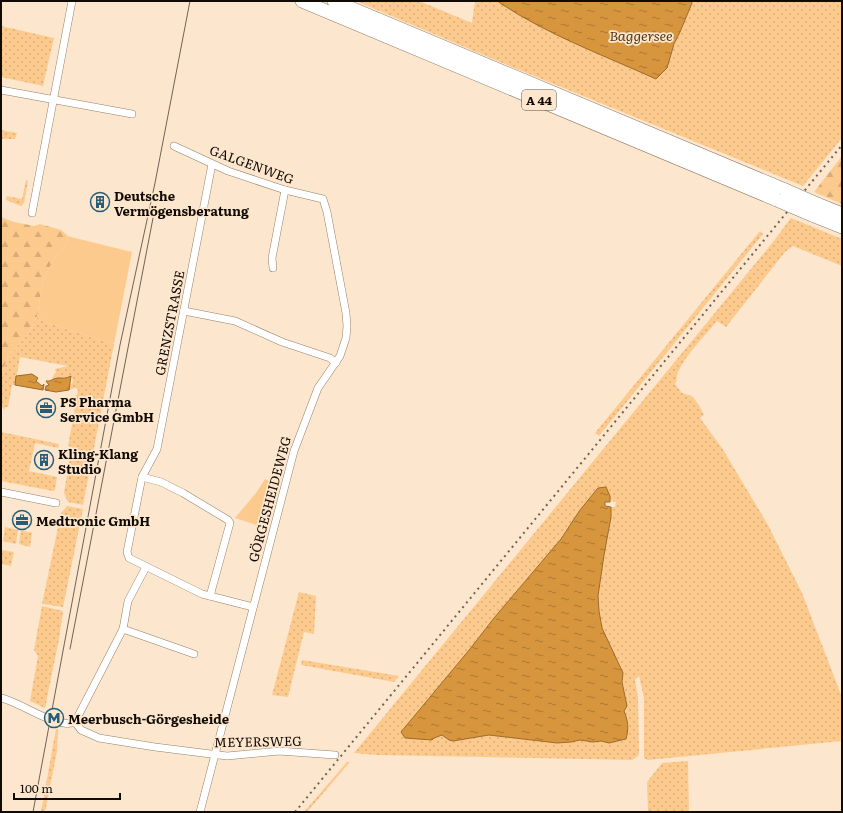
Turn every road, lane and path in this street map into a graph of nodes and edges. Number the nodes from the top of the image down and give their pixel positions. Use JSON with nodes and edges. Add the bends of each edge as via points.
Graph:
{"nodes":[{"id":1,"x":72,"y":1,"type":"edge"},
{"id":2,"x":302,"y":1,"type":"edge"},
{"id":3,"x":334,"y":1,"type":"edge"},
{"id":4,"x":1,"y":90,"type":"edge"},
{"id":5,"x":54,"y":100,"type":"junction"},
{"id":6,"x":132,"y":114,"type":"dead end"},
{"id":7,"x":174,"y":146,"type":"dead end"},
{"id":8,"x":212,"y":164,"type":"junction"},
{"id":9,"x":285,"y":190,"type":"junction"},
{"id":10,"x":781,"y":195,"type":"junction"},
{"id":11,"x":323,"y":199,"type":"joint"},
{"id":12,"x":815,"y":209,"type":"junction"},
{"id":13,"x":32,"y":213,"type":"dead end"},
{"id":14,"x":842,"y":214,"type":"edge"},
{"id":15,"x":842,"y":227,"type":"edge"},
{"id":16,"x":274,"y":268,"type":"dead end"},
{"id":17,"x":184,"y":311,"type":"junction"},
{"id":18,"x":336,"y":363,"type":"junction"},
{"id":19,"x":142,"y":477,"type":"junction"},
{"id":20,"x":1,"y":492,"type":"edge"},
{"id":21,"x":56,"y":503,"type":"dead end"},
{"id":22,"x":146,"y":567,"type":"junction"},
{"id":23,"x":210,"y":596,"type":"junction"},
{"id":24,"x":253,"y":607,"type":"junction"},
{"id":25,"x":122,"y":629,"type":"junction"},
{"id":26,"x":194,"y":654,"type":"dead end"},
{"id":27,"x":1,"y":698,"type":"edge"},
{"id":28,"x":75,"y":722,"type":"junction"},
{"id":29,"x":215,"y":755,"type":"junction"},
{"id":30,"x":335,"y":755,"type":"dead end"},
{"id":31,"x":200,"y":812,"type":"edge"}],
"edges":[{"from":1,"to":5,"type":"street"},
{"from":2,"to":10,"type":"highway","number":"A 44"},
{"from":3,"to":10,"type":"highway","number":"A 44"},
{"from":4,"to":5,"type":"street"},
{"from":5,"to":6,"type":"street"},
{"from":5,"to":13,"type":"street"},
{"from":7,"to":8,"type":"street","name":"GALGENWEG"},
{"from":8,"to":9,"type":"street","name":"GALGENWEG"},
{"from":8,"to":17,"type":"street","name":"GRENZSTRASSE"},
{"from":9,"to":11,"type":"street","name":"GALGENWEG"},
{"from":9,"to":16,"type":"street","via":[[272,258]]},
{"from":10,"to":12,"type":"highway","number":"A 44","bridge":true},
{"from":11,"to":18,"type":"street","name":"GÖRGESHEIDEWEG","via":[[346,313],[346,338]]},
{"from":12,"to":14,"type":"highway","number":"A 44"},
{"from":12,"to":15,"type":"highway","number":"A 44"},
{"from":17,"to":18,"type":"street","via":[[235,320],[282,342],[330,358]]},
{"from":17,"to":19,"type":"street","name":"GRENZSTRASSE","via":[[157,449]]},
{"from":18,"to":24,"type":"street","name":"GÖRGESHEIDEWEG","via":[[318,388],[294,451]]},
{"from":19,"to":22,"type":"street","name":"GRENZSTRASSE","via":[[127,552],[129,558]]},
{"from":19,"to":23,"type":"street","via":[[183,492],[230,523]]},
{"from":20,"to":21,"type":"street"},
{"from":22,"to":23,"type":"street","name":"GRENZSTRASSE"},
{"from":22,"to":25,"type":"street","via":[[128,601]]},
{"from":23,"to":24,"type":"street","name":"GRENZSTRASSE"},
{"from":24,"to":29,"type":"street","name":"GÖRGESHEIDEWEG"},
{"from":25,"to":26,"type":"street"},
{"from":25,"to":28,"type":"street"},
{"from":27,"to":28,"type":"street","via":[[59,723],[70,725]]},
{"from":28,"to":29,"type":"street","name":"MEYERSWEG","via":[[81,730],[99,738]]},
{"from":29,"to":30,"type":"street","name":"MEYERSWEG","via":[[279,751]]},
{"from":29,"to":31,"type":"street","name":"GÖRGESHEIDEWEG"}]}
